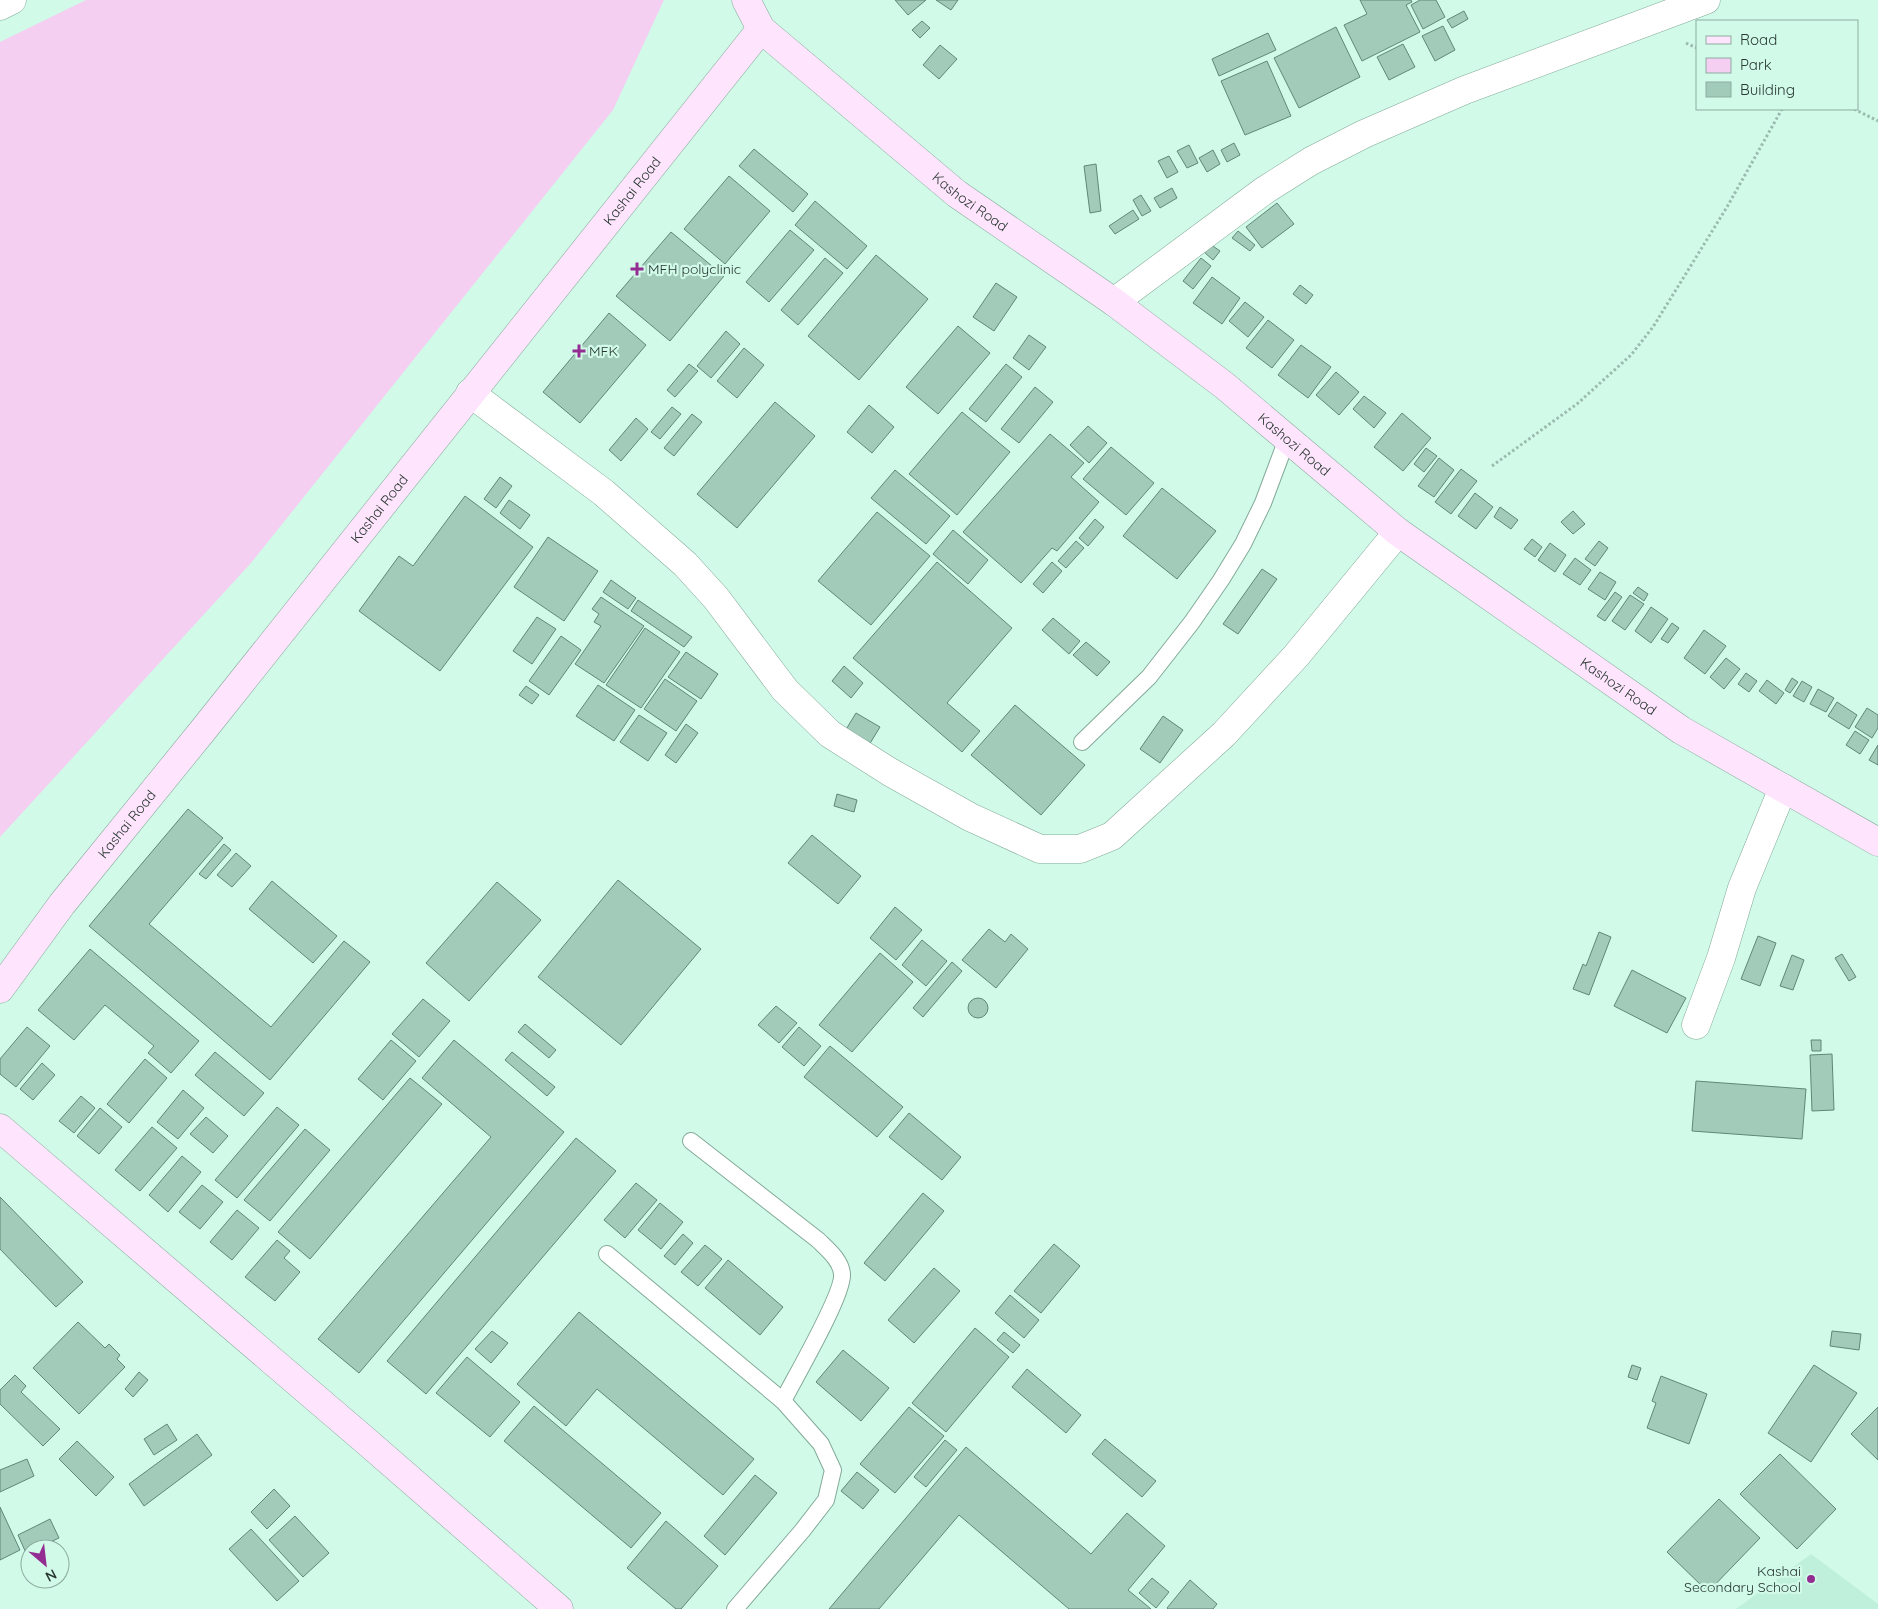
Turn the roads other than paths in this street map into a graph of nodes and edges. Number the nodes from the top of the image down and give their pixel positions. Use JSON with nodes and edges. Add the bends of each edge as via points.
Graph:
{"nodes":[{"id":1,"x":12,"y":0,"type":"edge"},
{"id":2,"x":746,"y":0,"type":"edge"},
{"id":3,"x":1706,"y":0,"type":"edge"},
{"id":4,"x":0,"y":6,"type":"edge"},
{"id":5,"x":761,"y":29,"type":"junction"},
{"id":6,"x":1114,"y":302,"type":"junction"},
{"id":7,"x":470,"y":393,"type":"junction"},
{"id":8,"x":1288,"y":440,"type":"junction"},
{"id":9,"x":1398,"y":532,"type":"junction"},
{"id":10,"x":1082,"y":742,"type":"dead end"},
{"id":11,"x":1783,"y":788,"type":"junction"},
{"id":12,"x":1878,"y":842,"type":"edge"},
{"id":13,"x":0,"y":989,"type":"edge"},
{"id":14,"x":1696,"y":1025,"type":"dead end"},
{"id":15,"x":0,"y":1128,"type":"edge"},
{"id":16,"x":691,"y":1141,"type":"dead end"},
{"id":17,"x":607,"y":1254,"type":"dead end"},
{"id":18,"x":783,"y":1401,"type":"junction"},
{"id":19,"x":559,"y":1609,"type":"edge"},
{"id":20,"x":735,"y":1609,"type":"edge"}],
"edges":[{"from":1,"to":4,"type":"street"},
{"from":2,"to":5,"type":"street","name":"Kashozi Road"},
{"from":3,"to":6,"type":"street","via":[[1465,90],[1364,134],[1265,190]]},
{"from":5,"to":6,"type":"street","name":"Kashozi Road","via":[[957,194]]},
{"from":5,"to":7,"type":"street","name":"Kashai Road"},
{"from":6,"to":8,"type":"street","name":"Kashozi Road","via":[[1225,386]]},
{"from":7,"to":9,"type":"street","via":[[604,493],[685,564],[716,598],[785,690],[830,734],[970,817],[1040,849],[1080,849],[1112,836],[1224,734],[1296,656]]},
{"from":7,"to":13,"type":"street","name":"Kashai Road","via":[[62,904]]},
{"from":8,"to":9,"type":"street","name":"Kashozi Road"},
{"from":8,"to":10,"type":"lane","via":[[1263,503],[1222,580],[1149,677]]},
{"from":9,"to":11,"type":"street","name":"Kashozi Road","via":[[1681,730]]},
{"from":11,"to":12,"type":"street","name":"Kashozi Road"},
{"from":11,"to":14,"type":"street","via":[[1742,888]]},
{"from":15,"to":19,"type":"street"},
{"from":16,"to":18,"type":"lane","via":[[818,1240],[835,1256],[842,1275],[836,1300]]},
{"from":17,"to":18,"type":"lane"},
{"from":18,"to":20,"type":"lane","via":[[821,1444],[832,1470],[826,1500]]}]}
